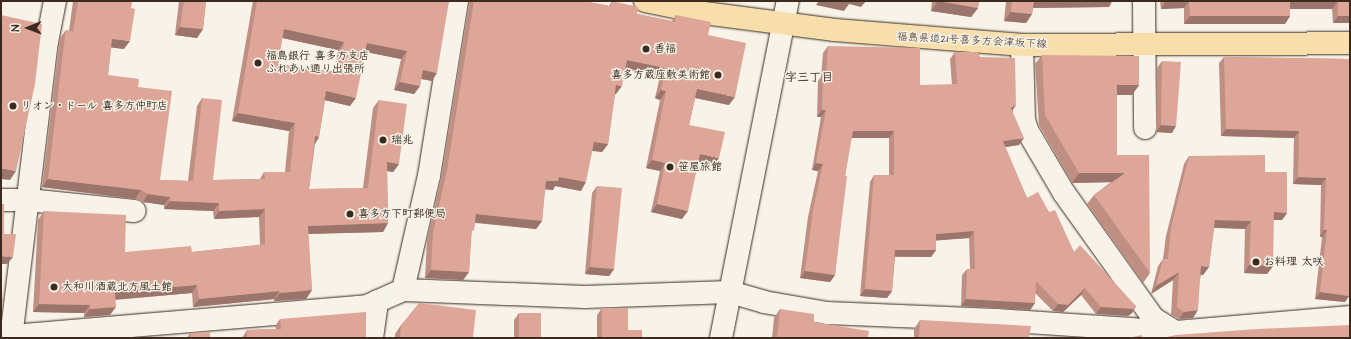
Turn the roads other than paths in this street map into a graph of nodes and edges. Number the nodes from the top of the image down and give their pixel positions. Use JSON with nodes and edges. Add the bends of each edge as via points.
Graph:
{"nodes":[{"id":1,"x":55,"y":1,"type":"edge"},
{"id":2,"x":457,"y":1,"type":"edge"},
{"id":3,"x":645,"y":1,"type":"edge"},
{"id":4,"x":788,"y":1,"type":"edge"},
{"id":5,"x":1144,"y":1,"type":"edge"},
{"id":6,"x":783,"y":22,"type":"junction"},
{"id":7,"x":1350,"y":43,"type":"edge"},
{"id":8,"x":1144,"y":44,"type":"junction"},
{"id":9,"x":1022,"y":45,"type":"junction"},
{"id":10,"x":1145,"y":128,"type":"dead end"},
{"id":11,"x":1,"y":200,"type":"edge"},
{"id":12,"x":28,"y":200,"type":"junction"},
{"id":13,"x":134,"y":211,"type":"dead end"},
{"id":14,"x":402,"y":290,"type":"junction"},
{"id":15,"x":730,"y":292,"type":"junction"},
{"id":16,"x":372,"y":303,"type":"junction"},
{"id":17,"x":1350,"y":317,"type":"edge"},
{"id":18,"x":1178,"y":335,"type":"edge"},
{"id":19,"x":11,"y":337,"type":"edge"},
{"id":20,"x":372,"y":338,"type":"edge"},
{"id":21,"x":720,"y":338,"type":"edge"}],
"edges":[{"from":1,"to":12,"type":"street","via":[[47,42]]},
{"from":2,"to":14,"type":"street","via":[[429,176]]},
{"from":3,"to":6,"type":"main road","name":"福島県道21号喜多方会津坂下線","via":[[704,13]]},
{"from":4,"to":6,"type":"street"},
{"from":5,"to":8,"type":"street"},
{"from":6,"to":9,"type":"main road","name":"福島県道21号喜多方会津坂下線","via":[[895,37]]},
{"from":6,"to":15,"type":"street"},
{"from":7,"to":8,"type":"main road","name":"福島県道21号喜多方会津坂下線"},
{"from":8,"to":9,"type":"main road","name":"福島県道21号喜多方会津坂下線"},
{"from":8,"to":10,"type":"street"},
{"from":9,"to":18,"type":"street","via":[[1024,120],[1031,136],[1064,192],[1154,318]]},
{"from":11,"to":12,"type":"street"},
{"from":12,"to":13,"type":"street"},
{"from":12,"to":19,"type":"street"},
{"from":14,"to":15,"type":"street","via":[[586,297]]},
{"from":14,"to":16,"type":"street"},
{"from":15,"to":18,"type":"street","via":[[764,302],[827,313],[996,320]]},
{"from":15,"to":21,"type":"street"},
{"from":16,"to":19,"type":"street"},
{"from":16,"to":20,"type":"street"},
{"from":17,"to":18,"type":"street"}]}
